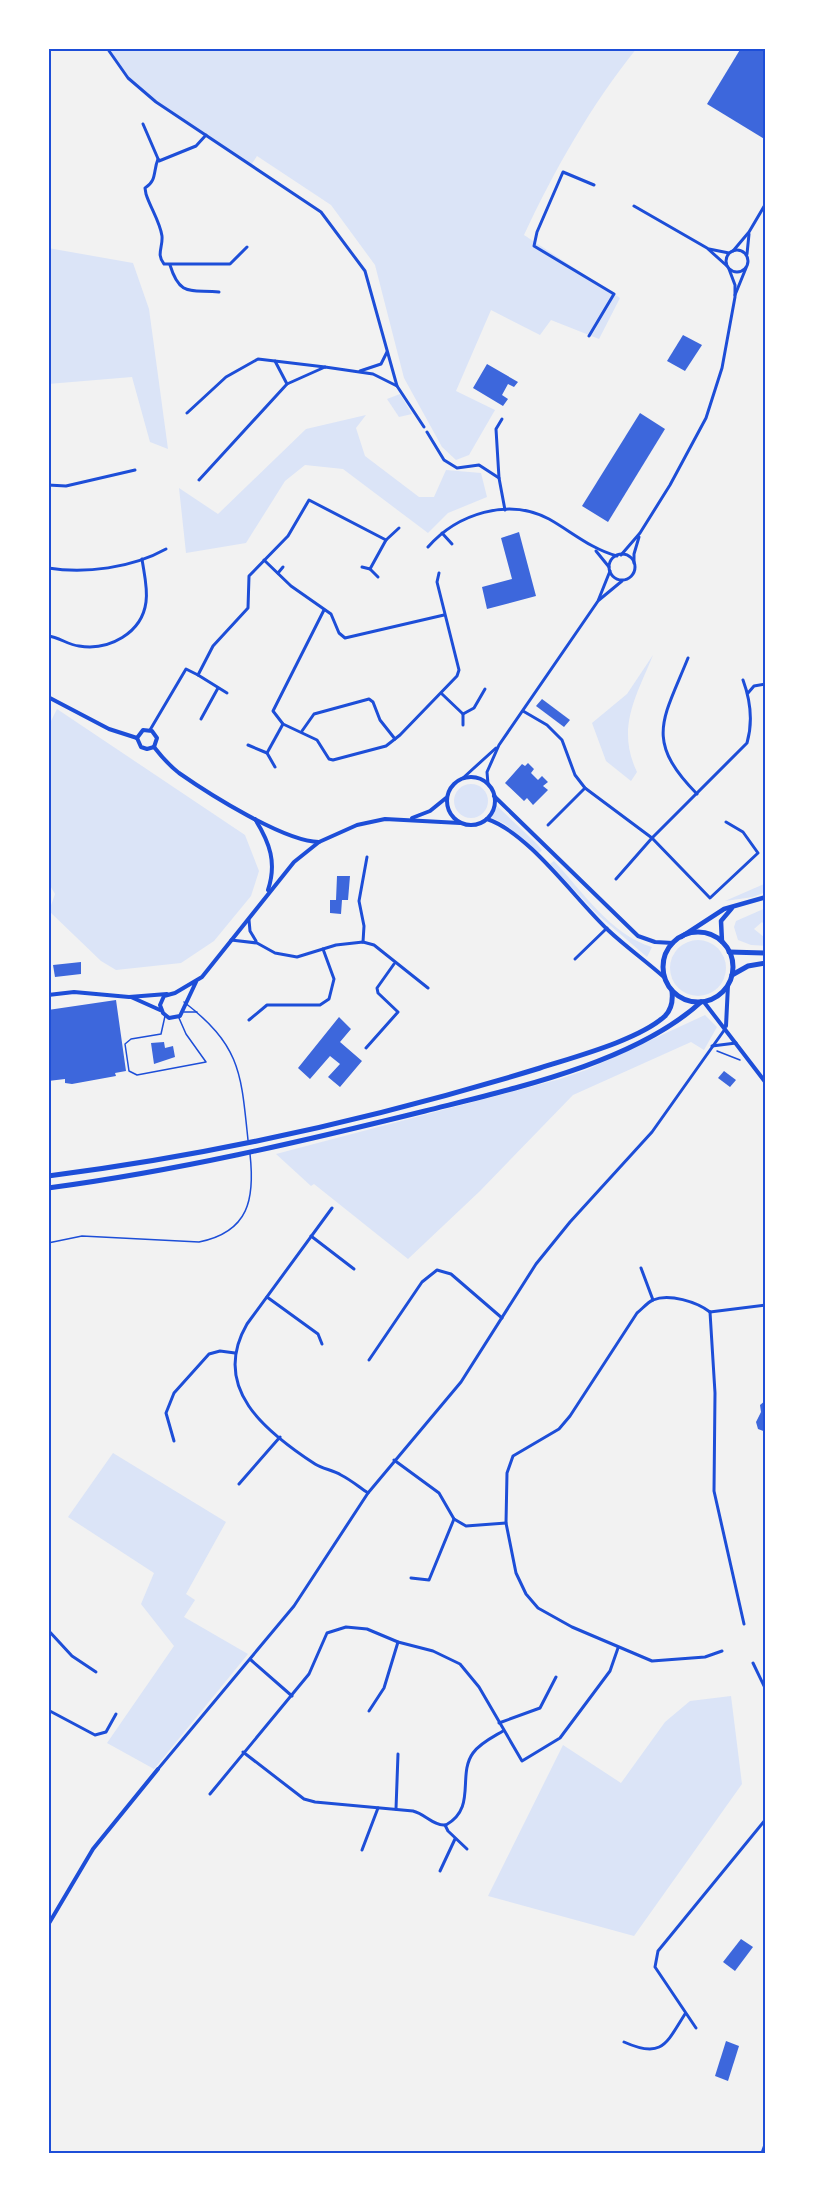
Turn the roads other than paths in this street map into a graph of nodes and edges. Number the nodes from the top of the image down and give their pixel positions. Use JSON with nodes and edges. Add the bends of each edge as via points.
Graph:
{"nodes":[{"id":1,"x":107,"y":48,"type":"edge"},
{"id":2,"x":143,"y":124,"type":"dead end"},
{"id":3,"x":206,"y":135,"type":"junction"},
{"id":4,"x":158,"y":159,"type":"junction"},
{"id":5,"x":594,"y":185,"type":"dead end"},
{"id":6,"x":766,"y":203,"type":"edge"},
{"id":7,"x":634,"y":206,"type":"dead end"},
{"id":8,"x":749,"y":232,"type":"junction"},
{"id":9,"x":247,"y":247,"type":"dead end"},
{"id":10,"x":707,"y":248,"type":"junction"},
{"id":11,"x":731,"y":252,"type":"junction"},
{"id":12,"x":747,"y":256,"type":"junction"},
{"id":13,"x":748,"y":264,"type":"junction"},
{"id":14,"x":170,"y":265,"type":"junction"},
{"id":15,"x":728,"y":267,"type":"junction"},
{"id":16,"x":219,"y":292,"type":"dead end"},
{"id":17,"x":735,"y":297,"type":"junction"},
{"id":18,"x":589,"y":336,"type":"dead end"},
{"id":19,"x":388,"y":352,"type":"junction"},
{"id":20,"x":275,"y":361,"type":"junction"},
{"id":21,"x":325,"y":367,"type":"junction"},
{"id":22,"x":356,"y":371,"type":"junction"},
{"id":23,"x":287,"y":384,"type":"junction"},
{"id":24,"x":397,"y":386,"type":"junction"},
{"id":25,"x":187,"y":413,"type":"dead end"},
{"id":26,"x":502,"y":419,"type":"dead end"},
{"id":27,"x":424,"y":427,"type":"dead end"},
{"id":28,"x":427,"y":432,"type":"dead end"},
{"id":29,"x":135,"y":470,"type":"dead end"},
{"id":30,"x":499,"y":478,"type":"junction"},
{"id":31,"x":199,"y":480,"type":"dead end"},
{"id":32,"x":48,"y":485,"type":"edge"},
{"id":33,"x":505,"y":510,"type":"junction"},
{"id":34,"x":399,"y":528,"type":"dead end"},
{"id":35,"x":442,"y":532,"type":"junction"},
{"id":36,"x":640,"y":533,"type":"junction"},
{"id":37,"x":386,"y":540,"type":"junction"},
{"id":38,"x":452,"y":544,"type":"dead end"},
{"id":39,"x":428,"y":546,"type":"dead end"},
{"id":40,"x":166,"y":549,"type":"dead end"},
{"id":41,"x":596,"y":549,"type":"junction"},
{"id":42,"x":619,"y":555,"type":"junction"},
{"id":43,"x":142,"y":559,"type":"junction"},
{"id":44,"x":264,"y":560,"type":"junction"},
{"id":45,"x":634,"y":565,"type":"junction"},
{"id":46,"x":283,"y":567,"type":"dead end"},
{"id":47,"x":362,"y":567,"type":"dead end"},
{"id":48,"x":48,"y":568,"type":"edge"},
{"id":49,"x":370,"y":569,"type":"junction"},
{"id":50,"x":610,"y":569,"type":"junction"},
{"id":51,"x":278,"y":573,"type":"junction"},
{"id":52,"x":439,"y":573,"type":"dead end"},
{"id":53,"x":378,"y":577,"type":"dead end"},
{"id":54,"x":623,"y":580,"type":"junction"},
{"id":55,"x":598,"y":601,"type":"junction"},
{"id":56,"x":324,"y":610,"type":"junction"},
{"id":57,"x":444,"y":615,"type":"junction"},
{"id":58,"x":48,"y":636,"type":"edge"},
{"id":59,"x":688,"y":658,"type":"dead end"},
{"id":60,"x":198,"y":675,"type":"junction"},
{"id":61,"x":744,"y":680,"type":"dead end"},
{"id":62,"x":766,"y":684,"type":"edge"},
{"id":63,"x":218,"y":688,"type":"junction"},
{"id":64,"x":485,"y":689,"type":"dead end"},
{"id":65,"x":227,"y":693,"type":"dead end"},
{"id":66,"x":748,"y":693,"type":"junction"},
{"id":67,"x":442,"y":694,"type":"junction"},
{"id":68,"x":48,"y":697,"type":"edge"},
{"id":69,"x":523,"y":711,"type":"junction"},
{"id":70,"x":463,"y":714,"type":"junction"},
{"id":71,"x":201,"y":719,"type":"dead end"},
{"id":72,"x":283,"y":724,"type":"junction"},
{"id":73,"x":463,"y":725,"type":"dead end"},
{"id":74,"x":150,"y":729,"type":"junction"},
{"id":75,"x":302,"y":731,"type":"junction"},
{"id":76,"x":137,"y":738,"type":"junction"},
{"id":77,"x":394,"y":739,"type":"junction"},
{"id":78,"x":249,"y":745,"type":"dead end"},
{"id":79,"x":500,"y":745,"type":"junction"},
{"id":80,"x":154,"y":747,"type":"junction"},
{"id":81,"x":267,"y":753,"type":"junction"},
{"id":82,"x":275,"y":766,"type":"dead end"},
{"id":83,"x":463,"y":778,"type":"junction"},
{"id":84,"x":488,"y":784,"type":"junction"},
{"id":85,"x":585,"y":788,"type":"junction"},
{"id":86,"x":697,"y":794,"type":"junction"},
{"id":87,"x":494,"y":796,"type":"junction"},
{"id":88,"x":447,"y":797,"type":"junction"},
{"id":89,"x":254,"y":817,"type":"junction"},
{"id":90,"x":409,"y":819,"type":"junction"},
{"id":91,"x":487,"y":819,"type":"junction"},
{"id":92,"x":726,"y":822,"type":"dead end"},
{"id":93,"x":460,"y":823,"type":"junction"},
{"id":94,"x":548,"y":825,"type":"dead end"},
{"id":95,"x":652,"y":838,"type":"junction"},
{"id":96,"x":319,"y":842,"type":"junction"},
{"id":97,"x":367,"y":857,"type":"dead end"},
{"id":98,"x":616,"y":879,"type":"dead end"},
{"id":99,"x":267,"y":894,"type":"junction"},
{"id":100,"x":766,"y":897,"type":"edge"},
{"id":101,"x":740,"y":905,"type":"junction"},
{"id":102,"x":249,"y":917,"type":"junction"},
{"id":103,"x":607,"y":928,"type":"junction"},
{"id":104,"x":681,"y":937,"type":"junction"},
{"id":105,"x":230,"y":940,"type":"junction"},
{"id":106,"x":363,"y":942,"type":"junction"},
{"id":107,"x":722,"y":942,"type":"junction"},
{"id":108,"x":257,"y":943,"type":"junction"},
{"id":109,"x":673,"y":943,"type":"junction"},
{"id":110,"x":323,"y":949,"type":"junction"},
{"id":111,"x":729,"y":952,"type":"junction"},
{"id":112,"x":766,"y":953,"type":"edge"},
{"id":113,"x":575,"y":959,"type":"dead end"},
{"id":114,"x":766,"y":963,"type":"edge"},
{"id":115,"x":394,"y":964,"type":"junction"},
{"id":116,"x":732,"y":975,"type":"junction"},
{"id":117,"x":664,"y":978,"type":"junction"},
{"id":118,"x":196,"y":982,"type":"junction"},
{"id":119,"x":728,"y":985,"type":"junction"},
{"id":120,"x":428,"y":988,"type":"dead end"},
{"id":121,"x":672,"y":991,"type":"junction"},
{"id":122,"x":175,"y":993,"type":"junction"},
{"id":123,"x":167,"y":994,"type":"junction"},
{"id":124,"x":48,"y":995,"type":"edge"},
{"id":125,"x":129,"y":997,"type":"junction"},
{"id":126,"x":184,"y":1002,"type":"junction"},
{"id":127,"x":703,"y":1002,"type":"junction"},
{"id":128,"x":160,"y":1010,"type":"junction"},
{"id":129,"x":182,"y":1013,"type":"junction"},
{"id":130,"x":200,"y":1013,"type":"junction"},
{"id":131,"x":165,"y":1016,"type":"junction"},
{"id":132,"x":249,"y":1020,"type":"dead end"},
{"id":133,"x":726,"y":1028,"type":"junction"},
{"id":134,"x":736,"y":1043,"type":"junction"},
{"id":135,"x":712,"y":1046,"type":"junction"},
{"id":136,"x":366,"y":1048,"type":"dead end"},
{"id":137,"x":766,"y":1083,"type":"edge"},
{"id":138,"x":48,"y":1176,"type":"edge"},
{"id":139,"x":48,"y":1188,"type":"edge"},
{"id":140,"x":332,"y":1208,"type":"dead end"},
{"id":141,"x":311,"y":1236,"type":"junction"},
{"id":142,"x":48,"y":1243,"type":"edge"},
{"id":143,"x":641,"y":1268,"type":"dead end"},
{"id":144,"x":354,"y":1269,"type":"dead end"},
{"id":145,"x":267,"y":1297,"type":"junction"},
{"id":146,"x":653,"y":1299,"type":"junction"},
{"id":147,"x":766,"y":1305,"type":"edge"},
{"id":148,"x":710,"y":1312,"type":"junction"},
{"id":149,"x":502,"y":1318,"type":"junction"},
{"id":150,"x":322,"y":1344,"type":"dead end"},
{"id":151,"x":235,"y":1353,"type":"junction"},
{"id":152,"x":369,"y":1360,"type":"dead end"},
{"id":153,"x":280,"y":1437,"type":"junction"},
{"id":154,"x":174,"y":1441,"type":"dead end"},
{"id":155,"x":394,"y":1460,"type":"junction"},
{"id":156,"x":239,"y":1484,"type":"dead end"},
{"id":157,"x":368,"y":1493,"type":"junction"},
{"id":158,"x":454,"y":1519,"type":"junction"},
{"id":159,"x":506,"y":1523,"type":"junction"},
{"id":160,"x":411,"y":1578,"type":"dead end"},
{"id":161,"x":744,"y":1624,"type":"dead end"},
{"id":162,"x":48,"y":1630,"type":"edge"},
{"id":163,"x":399,"y":1642,"type":"junction"},
{"id":164,"x":618,"y":1648,"type":"junction"},
{"id":165,"x":722,"y":1651,"type":"dead end"},
{"id":166,"x":250,"y":1660,"type":"junction"},
{"id":167,"x":753,"y":1663,"type":"dead end"},
{"id":168,"x":96,"y":1672,"type":"dead end"},
{"id":169,"x":556,"y":1677,"type":"dead end"},
{"id":170,"x":766,"y":1690,"type":"edge"},
{"id":171,"x":292,"y":1696,"type":"junction"},
{"id":172,"x":48,"y":1710,"type":"edge"},
{"id":173,"x":369,"y":1711,"type":"dead end"},
{"id":174,"x":116,"y":1714,"type":"dead end"},
{"id":175,"x":499,"y":1723,"type":"junction"},
{"id":176,"x":503,"y":1731,"type":"junction"},
{"id":177,"x":243,"y":1752,"type":"junction"},
{"id":178,"x":398,"y":1754,"type":"dead end"},
{"id":179,"x":158,"y":1769,"type":"joint"},
{"id":180,"x":210,"y":1794,"type":"dead end"},
{"id":181,"x":378,"y":1808,"type":"junction"},
{"id":182,"x":396,"y":1809,"type":"junction"},
{"id":183,"x":766,"y":1819,"type":"edge"},
{"id":184,"x":446,"y":1825,"type":"junction"},
{"id":185,"x":455,"y":1839,"type":"junction"},
{"id":186,"x":467,"y":1849,"type":"dead end"},
{"id":187,"x":362,"y":1850,"type":"dead end"},
{"id":188,"x":440,"y":1871,"type":"dead end"},
{"id":189,"x":48,"y":1925,"type":"edge"},
{"id":190,"x":685,"y":2014,"type":"junction"},
{"id":191,"x":696,"y":2028,"type":"dead end"},
{"id":192,"x":624,"y":2042,"type":"dead end"},
{"id":193,"x":766,"y":2142,"type":"edge"},
{"id":194,"x":762,"y":2153,"type":"edge"}],
"edges":[{"from":1,"to":3,"type":"street","via":[[128,78]]},
{"from":2,"to":4,"type":"street"},
{"from":3,"to":4,"type":"street","via":[[196,146]]},
{"from":3,"to":19,"type":"street","via":[[321,212],[365,271]]},
{"from":4,"to":14,"type":"street","via":[[152,184],[145,188],[162,236],[160,258]]},
{"from":5,"to":18,"type":"street","via":[[563,172],[534,246],[614,294]]},
{"from":6,"to":8,"type":"street"},
{"from":7,"to":10,"type":"street"},
{"from":8,"to":11,"type":"street"},
{"from":8,"to":12,"type":"street"},
{"from":9,"to":14,"type":"street","via":[[230,264]]},
{"from":10,"to":11,"type":"street"},
{"from":10,"to":15,"type":"street"},
{"from":11,"to":12,"type":"street","via":[[740,250]]},
{"from":11,"to":15,"type":"street","via":[[726,259]]},
{"from":12,"to":13,"type":"street"},
{"from":13,"to":15,"type":"street","via":[[738,272]]},
{"from":13,"to":17,"type":"street"},
{"from":14,"to":16,"type":"street","via":[[183,288]]},
{"from":15,"to":17,"type":"street"},
{"from":17,"to":36,"type":"street","via":[[722,368],[706,418]]},
{"from":19,"to":22,"type":"street","via":[[381,364]]},
{"from":19,"to":24,"type":"street"},
{"from":20,"to":21,"type":"street"},
{"from":20,"to":23,"type":"street"},
{"from":20,"to":25,"type":"street","via":[[258,358],[225,376]]},
{"from":21,"to":22,"type":"street"},
{"from":21,"to":23,"type":"street"},
{"from":22,"to":24,"type":"street","via":[[373,374]]},
{"from":23,"to":31,"type":"street"},
{"from":24,"to":27,"type":"street"},
{"from":26,"to":30,"type":"street","via":[[496,429]]},
{"from":28,"to":30,"type":"street","via":[[444,460],[457,468],[479,465]]},
{"from":29,"to":32,"type":"street","via":[[66,486]]},
{"from":30,"to":33,"type":"street"},
{"from":33,"to":35,"type":"street","via":[[479,513]]},
{"from":33,"to":41,"type":"street","via":[[546,518]]},
{"from":34,"to":37,"type":"street"},
{"from":35,"to":38,"type":"street"},
{"from":35,"to":39,"type":"street"},
{"from":36,"to":42,"type":"street"},
{"from":36,"to":45,"type":"street"},
{"from":37,"to":44,"type":"street","via":[[309,500],[288,536]]},
{"from":37,"to":49,"type":"street"},
{"from":40,"to":43,"type":"street"},
{"from":41,"to":42,"type":"street"},
{"from":41,"to":50,"type":"street"},
{"from":42,"to":45,"type":"street","via":[[628,556]]},
{"from":42,"to":50,"type":"street","via":[[611,560]]},
{"from":43,"to":48,"type":"street","via":[[70,572]]},
{"from":43,"to":58,"type":"street","via":[[146,603],[132,631],[116,642],[96,648]]},
{"from":44,"to":51,"type":"street"},
{"from":44,"to":60,"type":"street","via":[[249,576],[248,608],[213,646]]},
{"from":45,"to":54,"type":"street","via":[[633,574]]},
{"from":46,"to":51,"type":"street"},
{"from":47,"to":49,"type":"street"},
{"from":49,"to":53,"type":"street"},
{"from":50,"to":54,"type":"street","via":[[614,577]]},
{"from":50,"to":55,"type":"street"},
{"from":51,"to":56,"type":"street"},
{"from":52,"to":57,"type":"street","via":[[437,582]]},
{"from":54,"to":55,"type":"street"},
{"from":55,"to":69,"type":"street"},
{"from":56,"to":57,"type":"street","via":[[334,619],[340,636],[351,639]]},
{"from":56,"to":72,"type":"street","via":[[273,711]]},
{"from":57,"to":67,"type":"street","via":[[459,670]]},
{"from":59,"to":86,"type":"street","via":[[666,712],[663,734],[672,768]]},
{"from":60,"to":63,"type":"street"},
{"from":60,"to":74,"type":"street","via":[[186,669]]},
{"from":61,"to":66,"type":"street"},
{"from":62,"to":66,"type":"street","via":[[754,686]]},
{"from":63,"to":65,"type":"street"},
{"from":63,"to":71,"type":"street"},
{"from":64,"to":70,"type":"street","via":[[474,708]]},
{"from":66,"to":86,"type":"street","via":[[751,729],[747,742]]},
{"from":67,"to":70,"type":"street"},
{"from":67,"to":77,"type":"street"},
{"from":68,"to":76,"type":"street","via":[[109,729]]},
{"from":69,"to":79,"type":"street"},
{"from":69,"to":85,"type":"street","via":[[548,725],[562,740],[575,775]]},
{"from":70,"to":73,"type":"street"},
{"from":72,"to":75,"type":"street"},
{"from":72,"to":81,"type":"street"},
{"from":74,"to":76,"type":"street"},
{"from":74,"to":80,"type":"street","via":[[156,735]]},
{"from":75,"to":77,"type":"street","via":[[317,740],[333,760],[386,746]]},
{"from":75,"to":77,"type":"street","via":[[314,714],[369,699]]},
{"from":76,"to":80,"type":"street","via":[[144,748]]},
{"from":78,"to":81,"type":"street"},
{"from":79,"to":83,"type":"street"},
{"from":79,"to":84,"type":"street","via":[[487,772]]},
{"from":80,"to":89,"type":"street","via":[[180,774]]},
{"from":81,"to":82,"type":"street"},
{"from":83,"to":84,"type":"street","via":[[477,778]]},
{"from":83,"to":88,"type":"street","via":[[452,785]]},
{"from":84,"to":87,"type":"street"},
{"from":85,"to":94,"type":"street"},
{"from":85,"to":95,"type":"street"},
{"from":86,"to":95,"type":"street"},
{"from":87,"to":91,"type":"street","via":[[494,808]]},
{"from":87,"to":109,"type":"street","via":[[638,936]]},
{"from":88,"to":90,"type":"street","via":[[430,811]]},
{"from":88,"to":93,"type":"street","via":[[448,809]]},
{"from":89,"to":96,"type":"street","via":[[304,842]]},
{"from":89,"to":99,"type":"street","via":[[272,853],[274,874]]},
{"from":90,"to":93,"type":"street"},
{"from":90,"to":96,"type":"street","via":[[372,821]]},
{"from":91,"to":93,"type":"street","via":[[474,825]]},
{"from":91,"to":103,"type":"street","via":[[508,829],[527,846]]},
{"from":92,"to":95,"type":"street","via":[[743,832],[758,853],[710,898]]},
{"from":95,"to":98,"type":"street"},
{"from":96,"to":99,"type":"street","via":[[294,862]]},
{"from":97,"to":106,"type":"street","via":[[359,901]]},
{"from":99,"to":102,"type":"street"},
{"from":100,"to":101,"type":"main road"},
{"from":101,"to":104,"type":"main road","via":[[707,917]]},
{"from":101,"to":107,"type":"main road","via":[[721,921]]},
{"from":102,"to":105,"type":"street"},
{"from":102,"to":108,"type":"street","via":[[250,931]]},
{"from":103,"to":113,"type":"street"},
{"from":103,"to":117,"type":"street"},
{"from":104,"to":107,"type":"highway","via":[[702,933]]},
{"from":104,"to":109,"type":"highway"},
{"from":105,"to":108,"type":"street"},
{"from":105,"to":118,"type":"street"},
{"from":106,"to":110,"type":"street"},
{"from":106,"to":115,"type":"street","via":[[374,945]]},
{"from":107,"to":111,"type":"highway"},
{"from":108,"to":110,"type":"street","via":[[288,957],[304,957]]},
{"from":109,"to":117,"type":"highway","via":[[664,959]]},
{"from":110,"to":132,"type":"street","via":[[334,979],[329,999],[312,1006],[267,1005]]},
{"from":111,"to":112,"type":"highway"},
{"from":111,"to":116,"type":"highway"},
{"from":114,"to":116,"type":"highway","via":[[748,966]]},
{"from":115,"to":120,"type":"street"},
{"from":115,"to":136,"type":"street","via":[[377,988],[399,1012]]},
{"from":116,"to":119,"type":"highway"},
{"from":117,"to":121,"type":"highway"},
{"from":118,"to":122,"type":"street"},
{"from":118,"to":126,"type":"street"},
{"from":119,"to":127,"type":"highway","via":[[718,996]]},
{"from":119,"to":133,"type":"street"},
{"from":121,"to":127,"type":"highway","via":[[685,1000]]},
{"from":121,"to":138,"type":"highway","via":[[666,1015],[658,1021],[572,1058],[391,1108],[220,1148]]},
{"from":122,"to":123,"type":"street"},
{"from":122,"to":126,"type":"street"},
{"from":123,"to":125,"type":"street"},
{"from":123,"to":128,"type":"street","via":[[160,1002]]},
{"from":124,"to":125,"type":"street","via":[[90,992]]},
{"from":125,"to":128,"type":"street"},
{"from":126,"to":129,"type":"street"},
{"from":126,"to":130,"type":"lane"},
{"from":127,"to":133,"type":"street"},
{"from":127,"to":139,"type":"highway","via":[[663,1030],[607,1056],[511,1089],[234,1157]]},
{"from":128,"to":131,"type":"street"},
{"from":129,"to":130,"type":"lane"},
{"from":129,"to":131,"type":"street","via":[[172,1018]]},
{"from":129,"to":131,"type":"lane","via":[[180,1023],[206,1062],[137,1075],[129,1071],[125,1044],[131,1039],[161,1034]]},
{"from":130,"to":142,"type":"lane","via":[[227,1044],[238,1069],[253,1183],[237,1224],[215,1238],[199,1242],[82,1236]]},
{"from":133,"to":134,"type":"street"},
{"from":133,"to":135,"type":"street"},
{"from":134,"to":135,"type":"street"},
{"from":134,"to":137,"type":"street"},
{"from":135,"to":149,"type":"street","via":[[652,1132],[536,1264]]},
{"from":140,"to":141,"type":"street"},
{"from":141,"to":144,"type":"street"},
{"from":141,"to":145,"type":"street"},
{"from":143,"to":146,"type":"street"},
{"from":145,"to":150,"type":"street","via":[[318,1334]]},
{"from":145,"to":151,"type":"street","via":[[241,1334]]},
{"from":146,"to":148,"type":"street","via":[[689,1301]]},
{"from":146,"to":159,"type":"street","via":[[638,1313],[559,1429],[513,1456],[507,1473]]},
{"from":147,"to":148,"type":"street"},
{"from":148,"to":161,"type":"street","via":[[715,1393],[714,1491]]},
{"from":149,"to":152,"type":"street","via":[[451,1274],[437,1270],[422,1282]]},
{"from":149,"to":155,"type":"street","via":[[461,1382]]},
{"from":151,"to":153,"type":"street","via":[[237,1380],[245,1403],[261,1423]]},
{"from":151,"to":154,"type":"street","via":[[209,1354],[174,1393],[166,1413]]},
{"from":153,"to":156,"type":"street"},
{"from":153,"to":157,"type":"street","via":[[318,1466],[342,1475]]},
{"from":155,"to":157,"type":"street"},
{"from":155,"to":158,"type":"street","via":[[439,1493]]},
{"from":157,"to":166,"type":"street","via":[[294,1606]]},
{"from":158,"to":159,"type":"street","via":[[466,1526]]},
{"from":158,"to":160,"type":"street","via":[[429,1580]]},
{"from":159,"to":164,"type":"street","via":[[516,1573],[538,1608]]},
{"from":162,"to":168,"type":"street","via":[[72,1656]]},
{"from":163,"to":171,"type":"street","via":[[367,1629],[332,1630],[320,1644],[309,1674]]},
{"from":163,"to":173,"type":"street","via":[[384,1688]]},
{"from":163,"to":175,"type":"street","via":[[433,1651],[460,1664],[479,1687]]},
{"from":164,"to":165,"type":"street","via":[[652,1661],[705,1657]]},
{"from":164,"to":176,"type":"street","via":[[610,1671],[556,1741],[522,1761]]},
{"from":166,"to":171,"type":"street"},
{"from":166,"to":179,"type":"street"},
{"from":167,"to":170,"type":"street"},
{"from":169,"to":175,"type":"street","via":[[540,1708]]},
{"from":171,"to":177,"type":"street"},
{"from":172,"to":174,"type":"street","via":[[95,1736],[106,1732]]},
{"from":175,"to":176,"type":"street"},
{"from":176,"to":184,"type":"street","via":[[474,1752],[467,1767],[464,1802]]},
{"from":177,"to":180,"type":"street"},
{"from":177,"to":181,"type":"street","via":[[304,1799]]},
{"from":178,"to":182,"type":"street"},
{"from":179,"to":189,"type":"street","via":[[93,1849]]},
{"from":181,"to":182,"type":"street"},
{"from":181,"to":187,"type":"street"},
{"from":182,"to":184,"type":"street","via":[[420,1812],[438,1825]]},
{"from":183,"to":190,"type":"street","via":[[658,1951],[655,1966]]},
{"from":184,"to":185,"type":"street"},
{"from":185,"to":186,"type":"street"},
{"from":185,"to":188,"type":"street"},
{"from":190,"to":191,"type":"street"},
{"from":190,"to":192,"type":"street","via":[[667,2042],[658,2048],[644,2051]]},
{"from":193,"to":194,"type":"street"}]}
